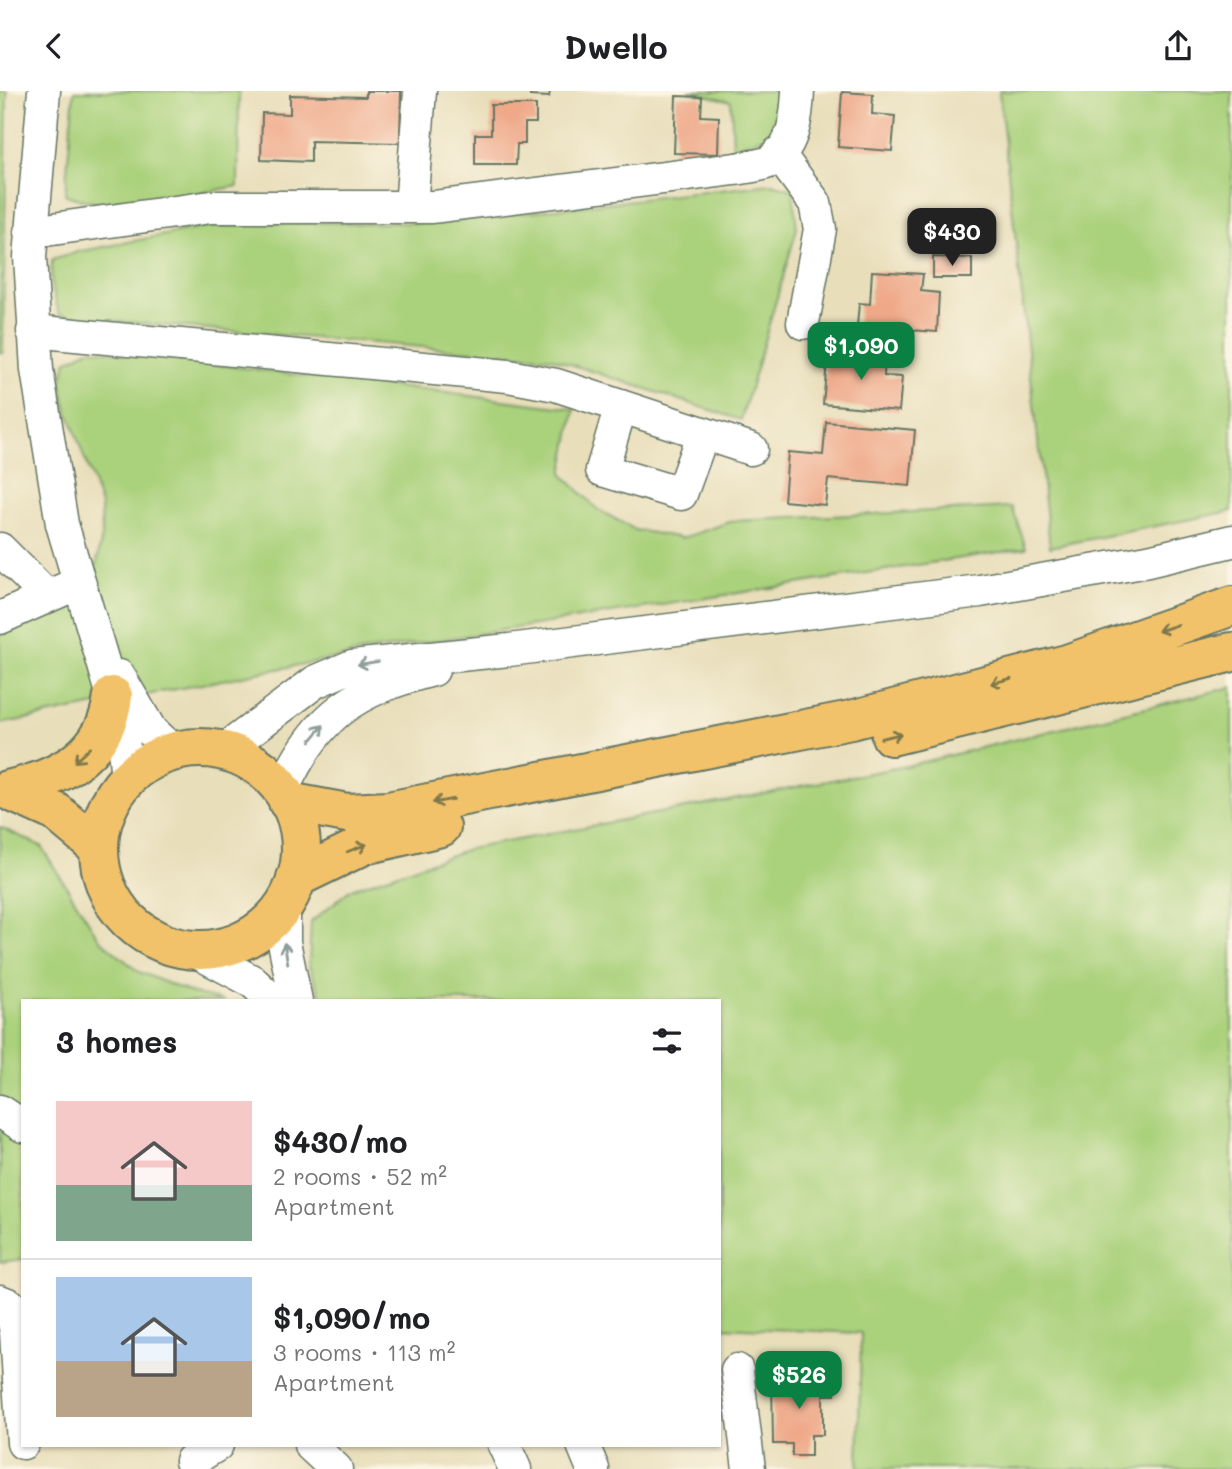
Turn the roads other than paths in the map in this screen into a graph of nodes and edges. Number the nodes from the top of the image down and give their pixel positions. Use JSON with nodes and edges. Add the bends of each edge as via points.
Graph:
{"nodes":[{"id":1,"x":44,"y":91,"type":"edge"},
{"id":2,"x":420,"y":91,"type":"edge"},
{"id":3,"x":798,"y":91,"type":"edge"},
{"id":4,"x":779,"y":153,"type":"junction"},
{"id":5,"x":411,"y":207,"type":"junction"},
{"id":6,"x":32,"y":232,"type":"junction"},
{"id":7,"x":803,"y":323,"type":"dead end"},
{"id":8,"x":33,"y":331,"type":"junction"},
{"id":9,"x":621,"y":406,"type":"junction"},
{"id":10,"x":703,"y":433,"type":"junction"},
{"id":11,"x":751,"y":449,"type":"dead end"},
{"id":12,"x":1226,"y":543,"type":"edge"},
{"id":13,"x":0,"y":549,"type":"edge"},
{"id":14,"x":78,"y":583,"type":"junction"},
{"id":15,"x":47,"y":596,"type":"junction"},
{"id":16,"x":1232,"y":606,"type":"edge"},
{"id":17,"x":0,"y":618,"type":"edge"},
{"id":18,"x":97,"y":638,"type":"junction"},
{"id":19,"x":509,"y":650,"type":"junction"},
{"id":20,"x":1232,"y":652,"type":"edge"},
{"id":21,"x":1072,"y":677,"type":"junction"},
{"id":22,"x":113,"y":696,"type":"junction"},
{"id":23,"x":223,"y":751,"type":"junction"},
{"id":24,"x":174,"y":752,"type":"junction"},
{"id":25,"x":124,"y":783,"type":"junction"},
{"id":26,"x":4,"y":790,"type":"edge"},
{"id":27,"x":285,"y":797,"type":"junction"},
{"id":28,"x":99,"y":848,"type":"junction"},
{"id":29,"x":290,"y":891,"type":"junction"},
{"id":30,"x":191,"y":949,"type":"junction"},
{"id":31,"x":271,"y":999,"type":"edge"},
{"id":32,"x":296,"y":999,"type":"edge"},
{"id":33,"x":0,"y":1111,"type":"edge"},
{"id":34,"x":21,"y":1125,"type":"edge"},
{"id":35,"x":0,"y":1301,"type":"edge"},
{"id":36,"x":737,"y":1370,"type":"dead end"},
{"id":37,"x":21,"y":1412,"type":"edge"},
{"id":38,"x":24,"y":1447,"type":"edge"},
{"id":39,"x":505,"y":1447,"type":"edge"},
{"id":40,"x":584,"y":1447,"type":"edge"},
{"id":41,"x":28,"y":1469,"type":"edge"},
{"id":42,"x":515,"y":1469,"type":"edge"},
{"id":43,"x":593,"y":1469,"type":"edge"},
{"id":44,"x":749,"y":1469,"type":"edge"}],
"edges":[{"from":1,"to":6,"type":"street"},
{"from":2,"to":5,"type":"street"},
{"from":3,"to":4,"type":"street","via":[[789,143]]},
{"from":4,"to":5,"type":"street","via":[[770,161],[736,169]]},
{"from":4,"to":7,"type":"street","via":[[815,203],[820,229]]},
{"from":5,"to":6,"type":"street","via":[[211,207]]},
{"from":6,"to":8,"type":"street"},
{"from":8,"to":9,"type":"street","via":[[508,376],[556,385]]},
{"from":8,"to":14,"type":"street","via":[[62,524]]},
{"from":9,"to":10,"type":"street"},
{"from":9,"to":10,"type":"street","via":[[602,470],[681,494]]},
{"from":10,"to":11,"type":"street"},
{"from":12,"to":19,"type":"street","via":[[980,591]]},
{"from":13,"to":15,"type":"street"},
{"from":14,"to":15,"type":"street"},
{"from":14,"to":18,"type":"street"},
{"from":15,"to":17,"type":"street"},
{"from":16,"to":21,"type":"highway","one_way":true},
{"from":18,"to":22,"type":"street"},
{"from":18,"to":24,"type":"street","via":[[151,731]]},
{"from":19,"to":23,"type":"street","one_way":true,"via":[[372,662],[333,672]]},
{"from":27,"to":19,"type":"street","one_way":true,"via":[[301,753],[337,710],[368,691],[409,676]]},
{"from":20,"to":21,"type":"highway"},
{"from":21,"to":27,"type":"highway","one_way":true,"via":[[388,811],[347,813]]},
{"from":29,"to":21,"type":"highway","one_way":true,"via":[[338,855],[394,837],[994,713]]},
{"from":22,"to":25,"type":"street","via":[[123,738]]},
{"from":22,"to":26,"type":"highway","one_way":true,"via":[[106,725],[86,753],[50,779]]},
{"from":23,"to":24,"type":"highway"},
{"from":23,"to":27,"type":"highway","via":[[256,766]]},
{"from":24,"to":25,"type":"highway","via":[[154,759]]},
{"from":25,"to":26,"type":"highway"},
{"from":25,"to":28,"type":"highway","via":[[107,809]]},
{"from":26,"to":28,"type":"highway","via":[[56,812]]},
{"from":27,"to":29,"type":"highway","via":[[300,839]]},
{"from":28,"to":30,"type":"highway","via":[[103,878],[125,917],[155,939]]},
{"from":29,"to":30,"type":"highway","via":[[266,924],[244,939]]},
{"from":32,"to":29,"type":"street","one_way":true,"via":[[284,942]]},
{"from":30,"to":31,"type":"street","via":[[252,981]]},
{"from":33,"to":34,"type":"street"},
{"from":35,"to":37,"type":"street","via":[[10,1305],[16,1332]]},
{"from":36,"to":44,"type":"street"},
{"from":38,"to":41,"type":"street"},
{"from":39,"to":42,"type":"street"},
{"from":40,"to":43,"type":"street"}]}
